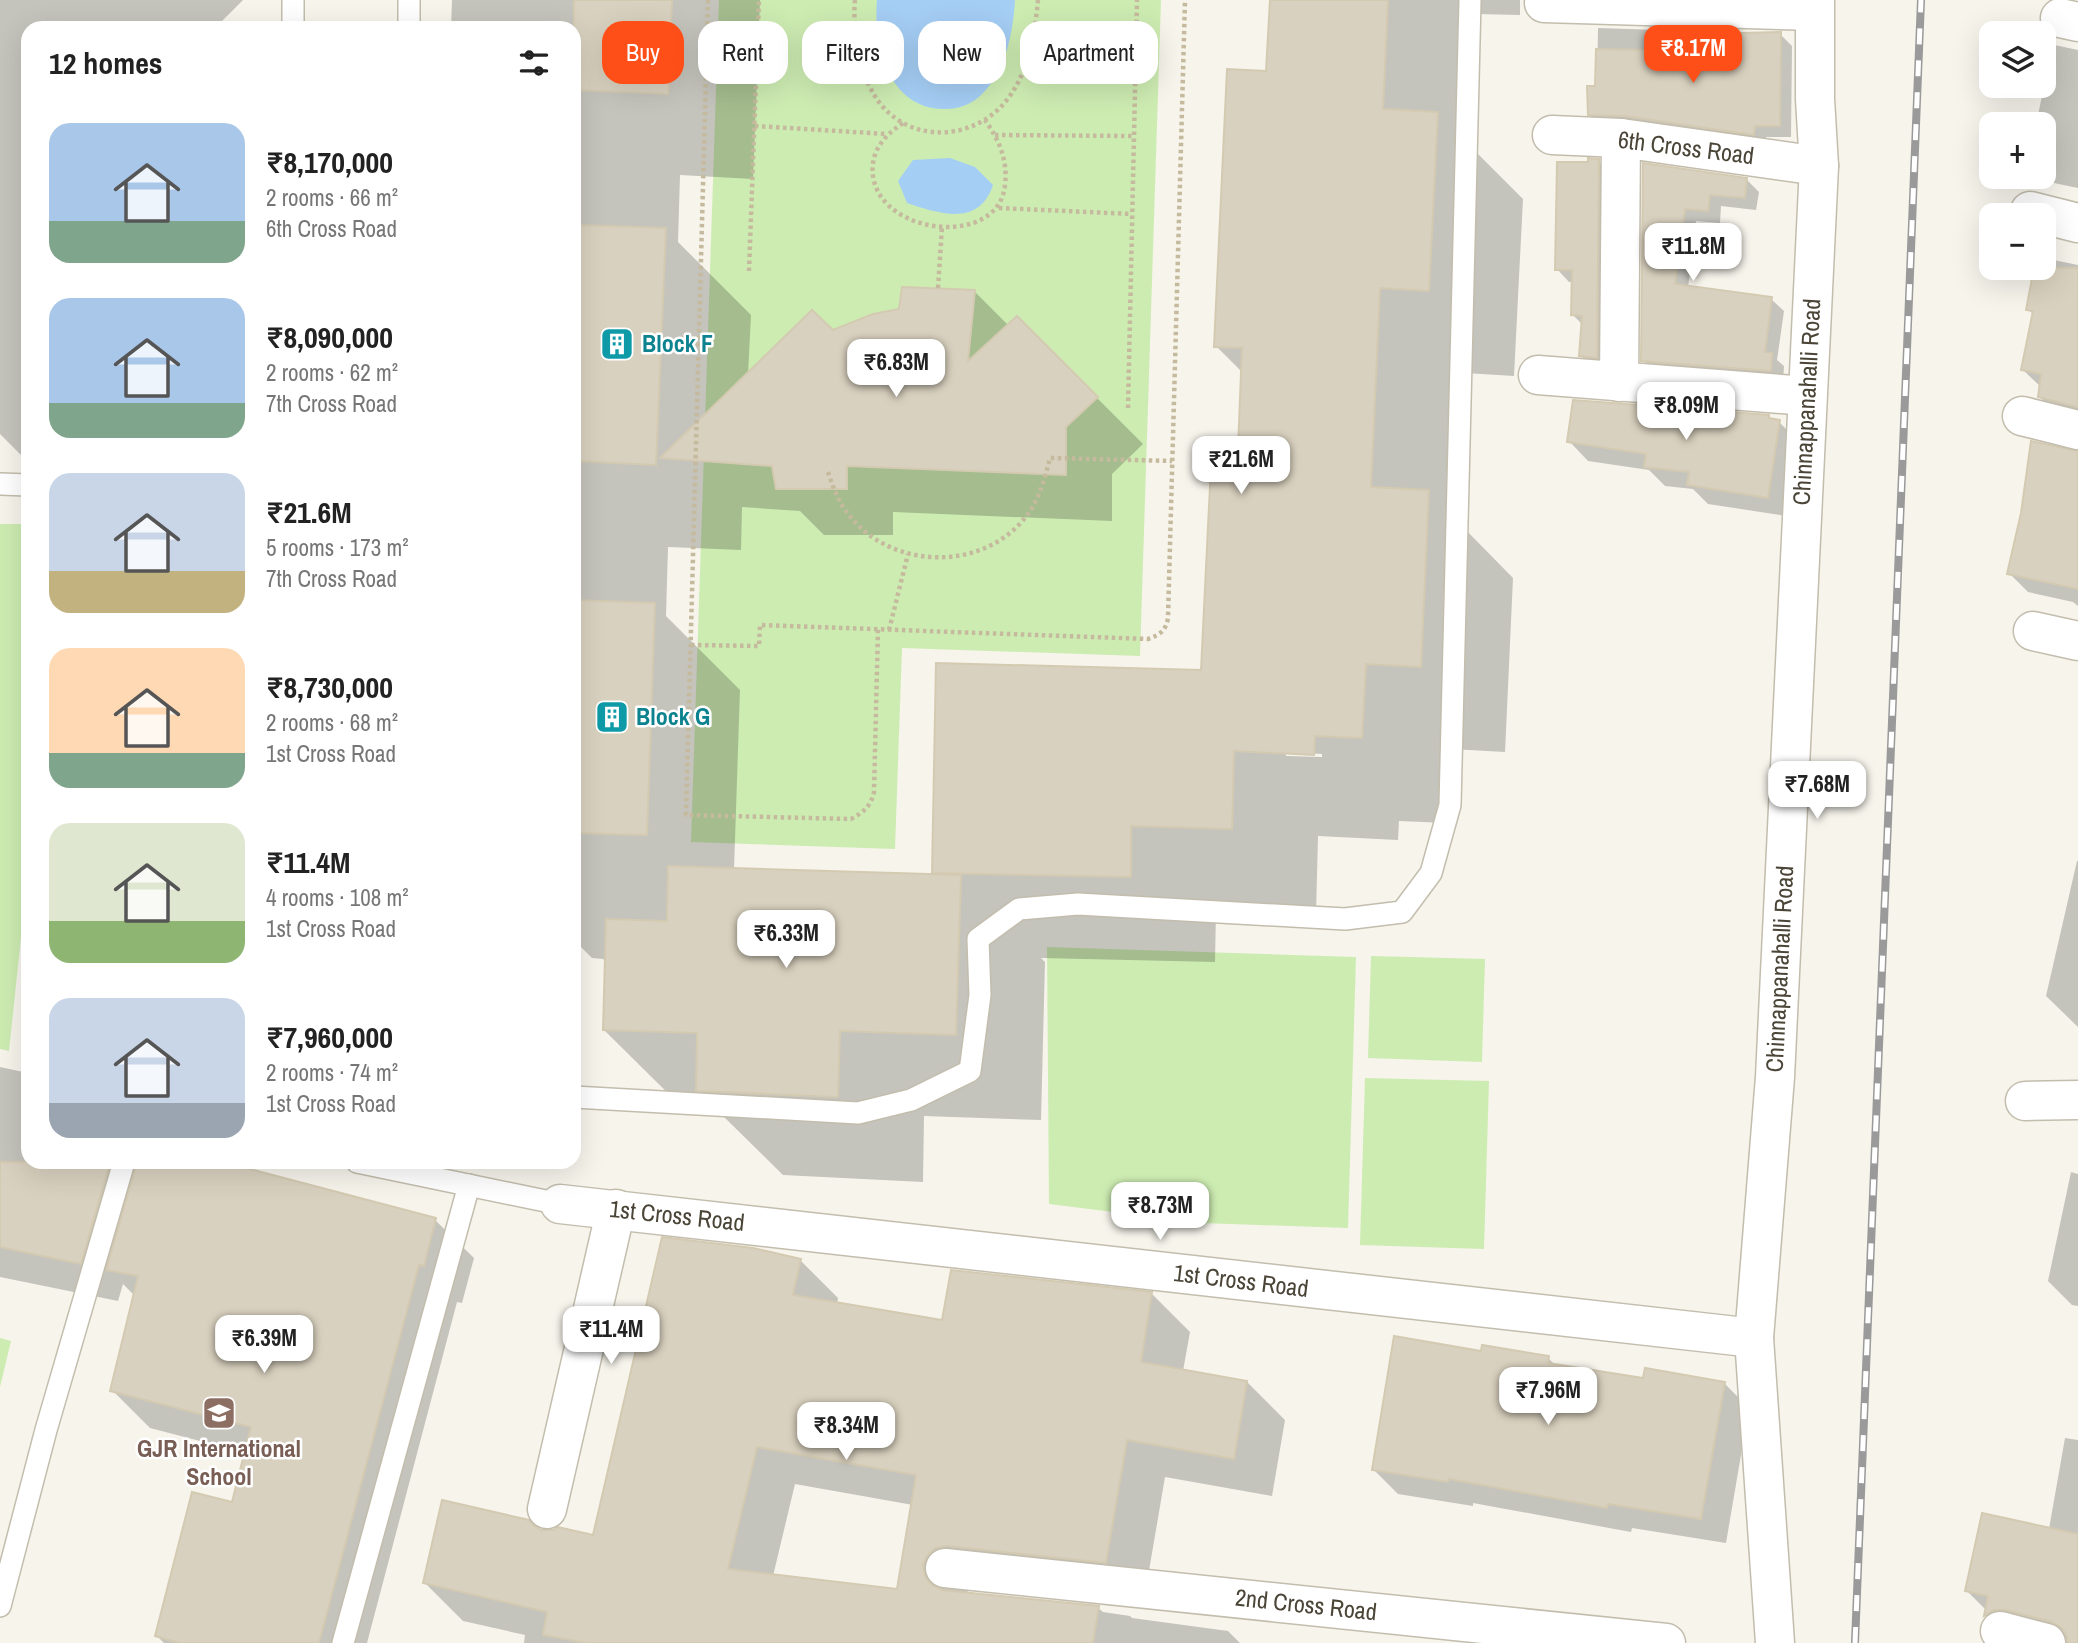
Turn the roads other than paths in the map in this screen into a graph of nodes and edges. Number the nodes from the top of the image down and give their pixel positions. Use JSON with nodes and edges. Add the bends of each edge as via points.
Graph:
{"nodes":[{"id":1,"x":293,"y":0,"type":"edge"},
{"id":2,"x":410,"y":0,"type":"edge"},
{"id":3,"x":1470,"y":0,"type":"edge"},
{"id":4,"x":1544,"y":4,"type":"dead end"},
{"id":5,"x":1814,"y":6,"type":"edge"},
{"id":6,"x":293,"y":21,"type":"edge"},
{"id":7,"x":409,"y":21,"type":"edge"},
{"id":8,"x":1552,"y":135,"type":"dead end"},
{"id":9,"x":1621,"y":138,"type":"junction"},
{"id":10,"x":1819,"y":166,"type":"junction"},
{"id":11,"x":2056,"y":218,"type":"edge"},
{"id":12,"x":2078,"y":223,"type":"edge"},
{"id":13,"x":1538,"y":375,"type":"dead end"},
{"id":14,"x":1619,"y":382,"type":"junction"},
{"id":15,"x":1807,"y":396,"type":"junction"},
{"id":16,"x":2022,"y":416,"type":"dead end"},
{"id":17,"x":2078,"y":429,"type":"edge"},
{"id":18,"x":0,"y":484,"type":"edge"},
{"id":19,"x":21,"y":485,"type":"edge"},
{"id":20,"x":2033,"y":631,"type":"dead end"},
{"id":21,"x":2078,"y":641,"type":"edge"},
{"id":22,"x":581,"y":1097,"type":"edge"},
{"id":23,"x":2078,"y":1100,"type":"edge"},
{"id":24,"x":2025,"y":1101,"type":"dead end"},
{"id":25,"x":122,"y":1169,"type":"edge"},
{"id":26,"x":390,"y":1169,"type":"edge"},
{"id":27,"x":469,"y":1185,"type":"junction"},
{"id":28,"x":561,"y":1204,"type":"joint"},
{"id":29,"x":616,"y":1209,"type":"junction"},
{"id":30,"x":1754,"y":1338,"type":"junction"},
{"id":31,"x":547,"y":1509,"type":"dead end"},
{"id":32,"x":945,"y":1568,"type":"dead end"},
{"id":33,"x":0,"y":1606,"type":"edge"},
{"id":34,"x":2000,"y":1631,"type":"dead end"},
{"id":35,"x":343,"y":1643,"type":"edge"},
{"id":36,"x":1666,"y":1643,"type":"edge"},
{"id":37,"x":1775,"y":1643,"type":"edge"},
{"id":38,"x":2046,"y":1643,"type":"edge"}],
"edges":[{"from":1,"to":6,"type":"lane"},
{"from":2,"to":7,"type":"lane"},
{"from":3,"to":22,"type":"lane","via":[[1450,805],[1431,873],[1402,912],[1345,919],[1078,904],[1019,909],[978,939],[980,995],[970,1071],[911,1100],[858,1113]]},
{"from":4,"to":5,"type":"street"},
{"from":5,"to":10,"type":"street","name":"Chinnappanahalli Road"},
{"from":8,"to":9,"type":"street","name":"6th Cross Road"},
{"from":9,"to":10,"type":"street","name":"6th Cross Road"},
{"from":9,"to":14,"type":"street"},
{"from":10,"to":15,"type":"street","name":"Chinnappanahalli Road"},
{"from":11,"to":12,"type":"street"},
{"from":13,"to":14,"type":"street"},
{"from":14,"to":15,"type":"street"},
{"from":15,"to":30,"type":"street","name":"Chinnappanahalli Road","via":[[1774,1077]]},
{"from":16,"to":17,"type":"street"},
{"from":18,"to":19,"type":"lane"},
{"from":20,"to":21,"type":"street"},
{"from":23,"to":24,"type":"street"},
{"from":25,"to":33,"type":"lane"},
{"from":26,"to":27,"type":"lane"},
{"from":27,"to":28,"type":"lane"},
{"from":27,"to":35,"type":"lane"},
{"from":28,"to":29,"type":"street","name":"1st Cross Road"},
{"from":29,"to":30,"type":"street","name":"1st Cross Road"},
{"from":29,"to":31,"type":"street"},
{"from":30,"to":37,"type":"street","name":"Chinnappanahalli Road"},
{"from":32,"to":36,"type":"street","name":"2nd Cross Road"},
{"from":34,"to":38,"type":"street"}]}
